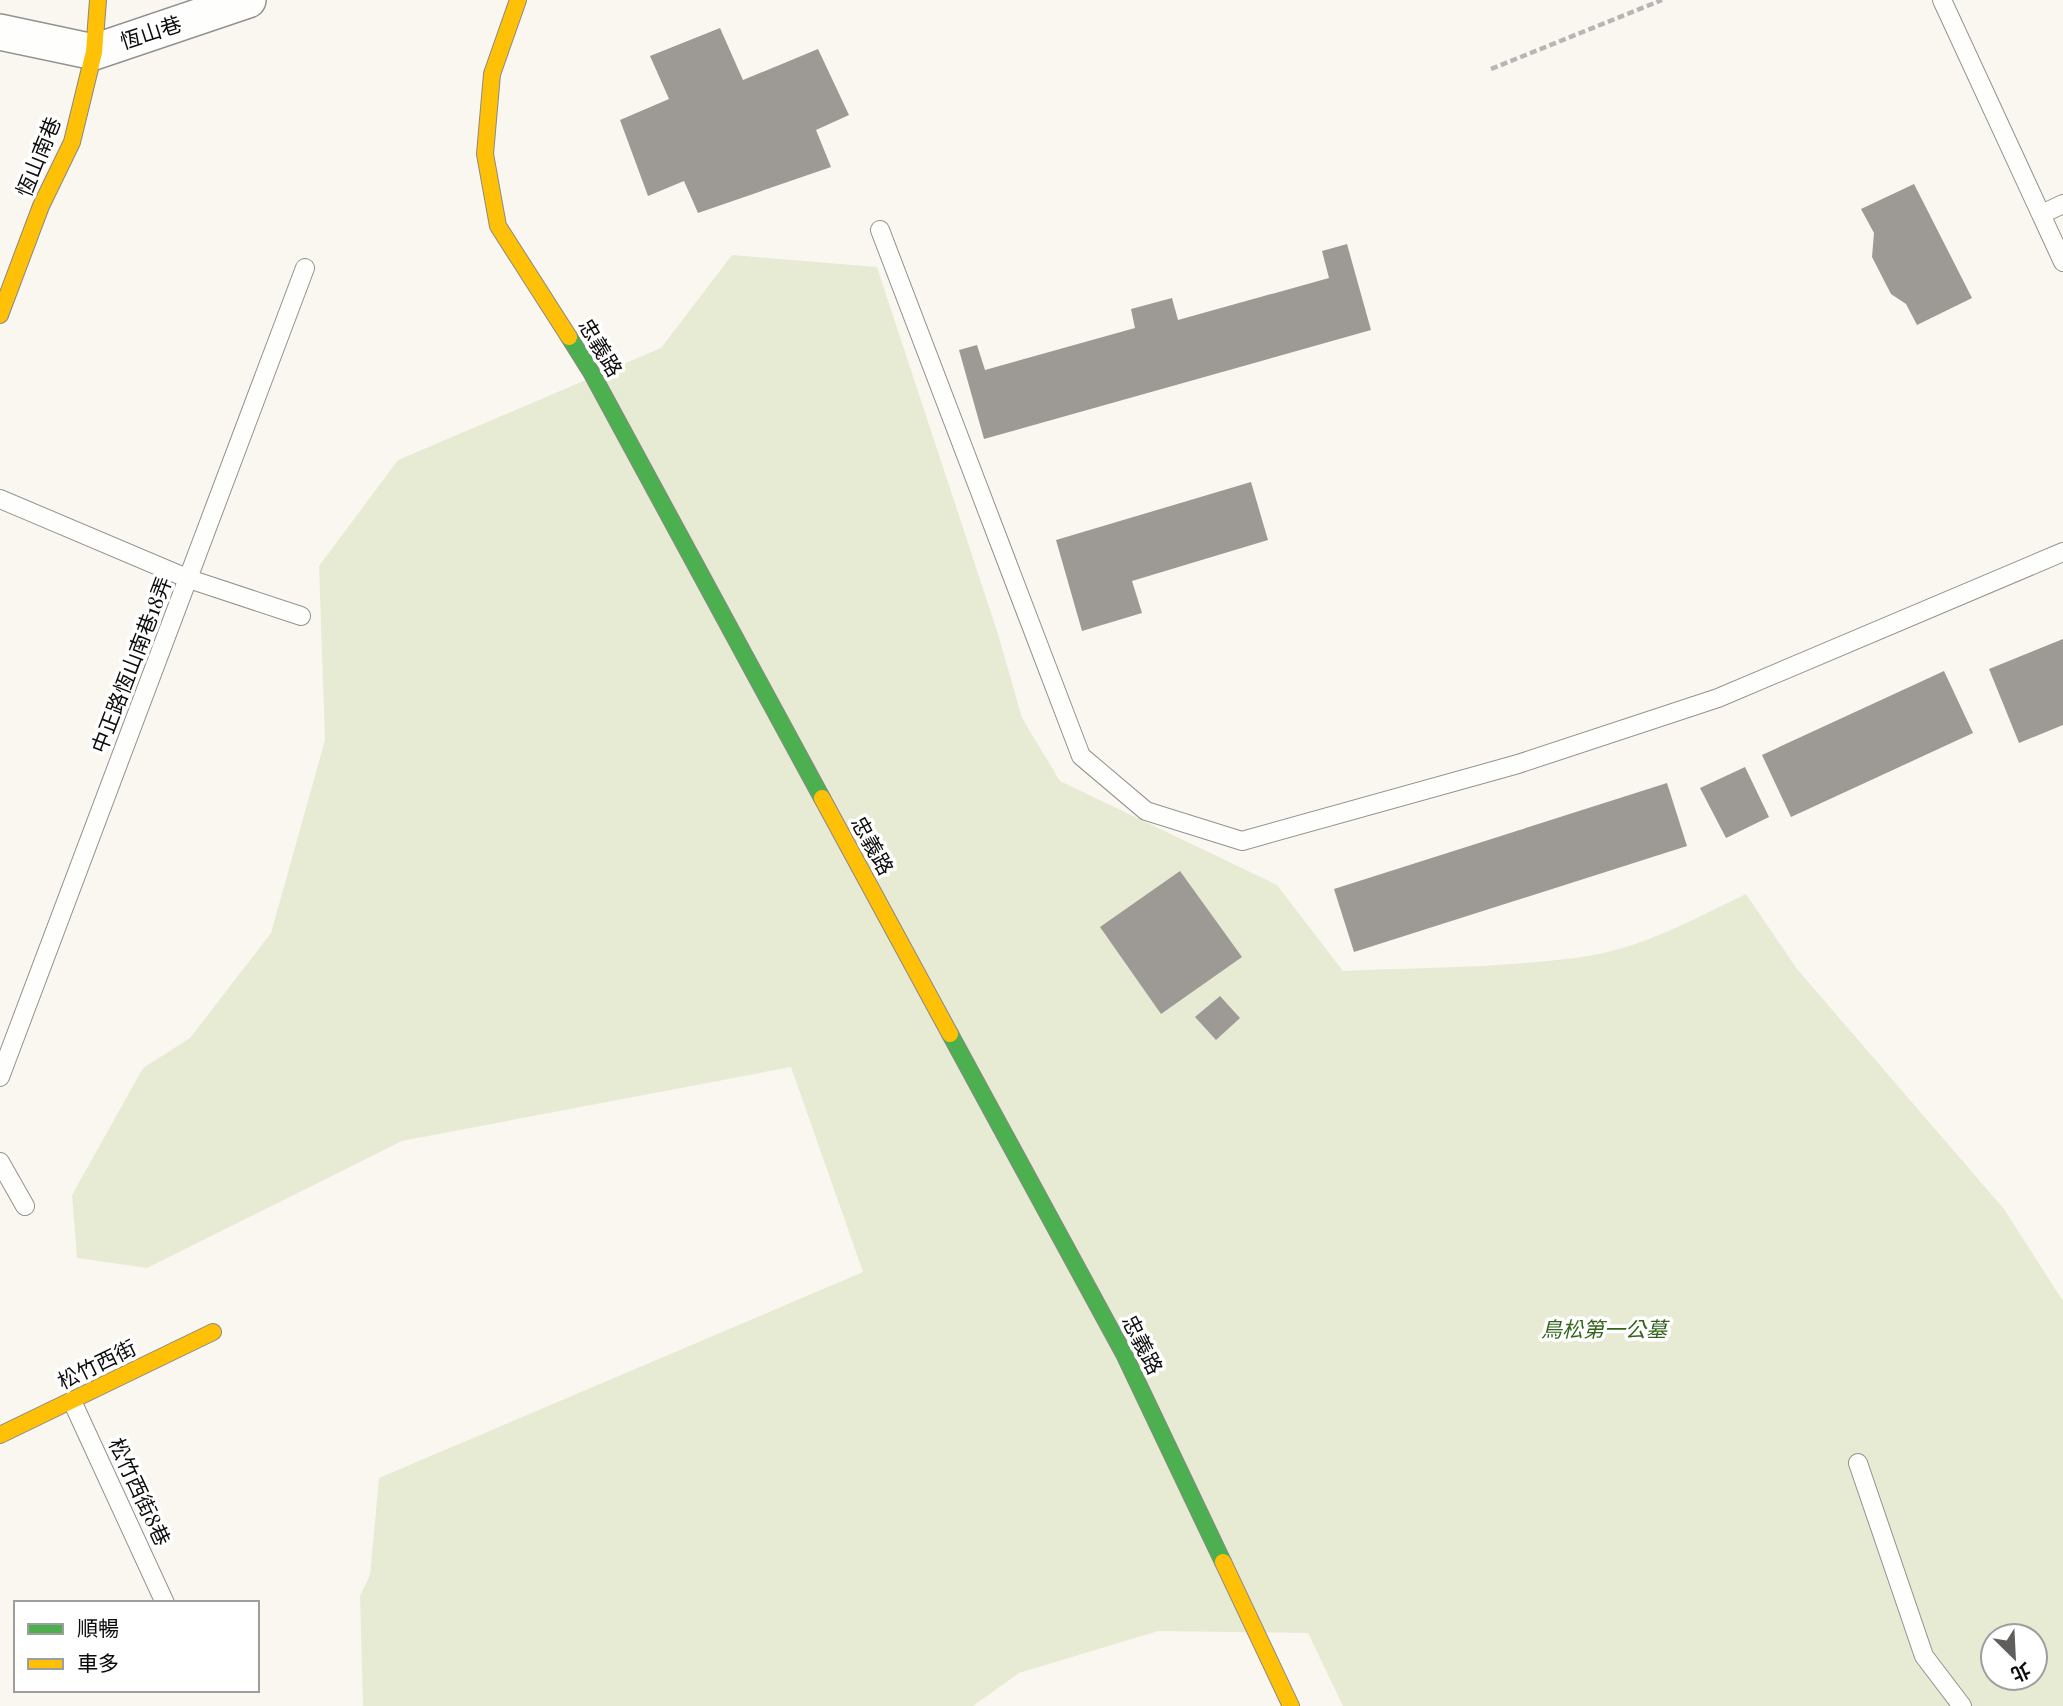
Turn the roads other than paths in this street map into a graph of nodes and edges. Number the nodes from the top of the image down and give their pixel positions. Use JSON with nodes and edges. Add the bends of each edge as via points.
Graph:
{"nodes":[{"id":1,"x":98,"y":0,"type":"edge"},
{"id":2,"x":248,"y":0,"type":"edge"},
{"id":3,"x":518,"y":0,"type":"edge"},
{"id":4,"x":1942,"y":0,"type":"edge"},
{"id":5,"x":0,"y":32,"type":"edge"},
{"id":6,"x":94,"y":52,"type":"junction"},
{"id":7,"x":2063,"y":204,"type":"edge"},
{"id":8,"x":2042,"y":214,"type":"junction"},
{"id":9,"x":880,"y":230,"type":"dead end"},
{"id":10,"x":2063,"y":262,"type":"edge"},
{"id":11,"x":305,"y":268,"type":"dead end"},
{"id":12,"x":0,"y":315,"type":"edge"},
{"id":13,"x":0,"y":499,"type":"edge"},
{"id":14,"x":2063,"y":552,"type":"edge"},
{"id":15,"x":189,"y":579,"type":"junction"},
{"id":16,"x":301,"y":616,"type":"dead end"},
{"id":17,"x":0,"y":1077,"type":"edge"},
{"id":18,"x":0,"y":1162,"type":"edge"},
{"id":19,"x":25,"y":1206,"type":"dead end"},
{"id":20,"x":213,"y":1332,"type":"dead end"},
{"id":21,"x":72,"y":1401,"type":"junction"},
{"id":22,"x":0,"y":1435,"type":"edge"},
{"id":23,"x":1858,"y":1463,"type":"dead end"},
{"id":24,"x":164,"y":1601,"type":"edge"},
{"id":25,"x":1291,"y":1706,"type":"edge"},
{"id":26,"x":1962,"y":1706,"type":"edge"}],
"edges":[{"from":1,"to":6,"type":"street","name":"恆山南巷"},
{"from":2,"to":6,"type":"street","name":"恆山巷"},
{"from":3,"to":25,"type":"street","name":"忠義路","via":[[492,74],[488,114],[485,154],[498,226],[591,373],[1124,1354]]},
{"from":4,"to":8,"type":"lane"},
{"from":5,"to":6,"type":"street"},
{"from":6,"to":12,"type":"street","name":"恆山南巷","via":[[72,142],[41,206]]},
{"from":7,"to":8,"type":"lane"},
{"from":8,"to":10,"type":"lane"},
{"from":9,"to":14,"type":"lane","via":[[1081,756],[1146,811],[1242,841],[1518,764],[1718,698]]},
{"from":11,"to":15,"type":"lane","name":"中正路恆山南巷18弄"},
{"from":13,"to":15,"type":"lane"},
{"from":15,"to":16,"type":"lane"},
{"from":15,"to":17,"type":"lane","name":"中正路恆山南巷18弄"},
{"from":18,"to":19,"type":"lane"},
{"from":20,"to":21,"type":"street","name":"松竹西街"},
{"from":21,"to":22,"type":"street","name":"松竹西街"},
{"from":21,"to":24,"type":"lane","name":"松竹西街8巷"},
{"from":23,"to":26,"type":"lane","via":[[1924,1656]]}]}
